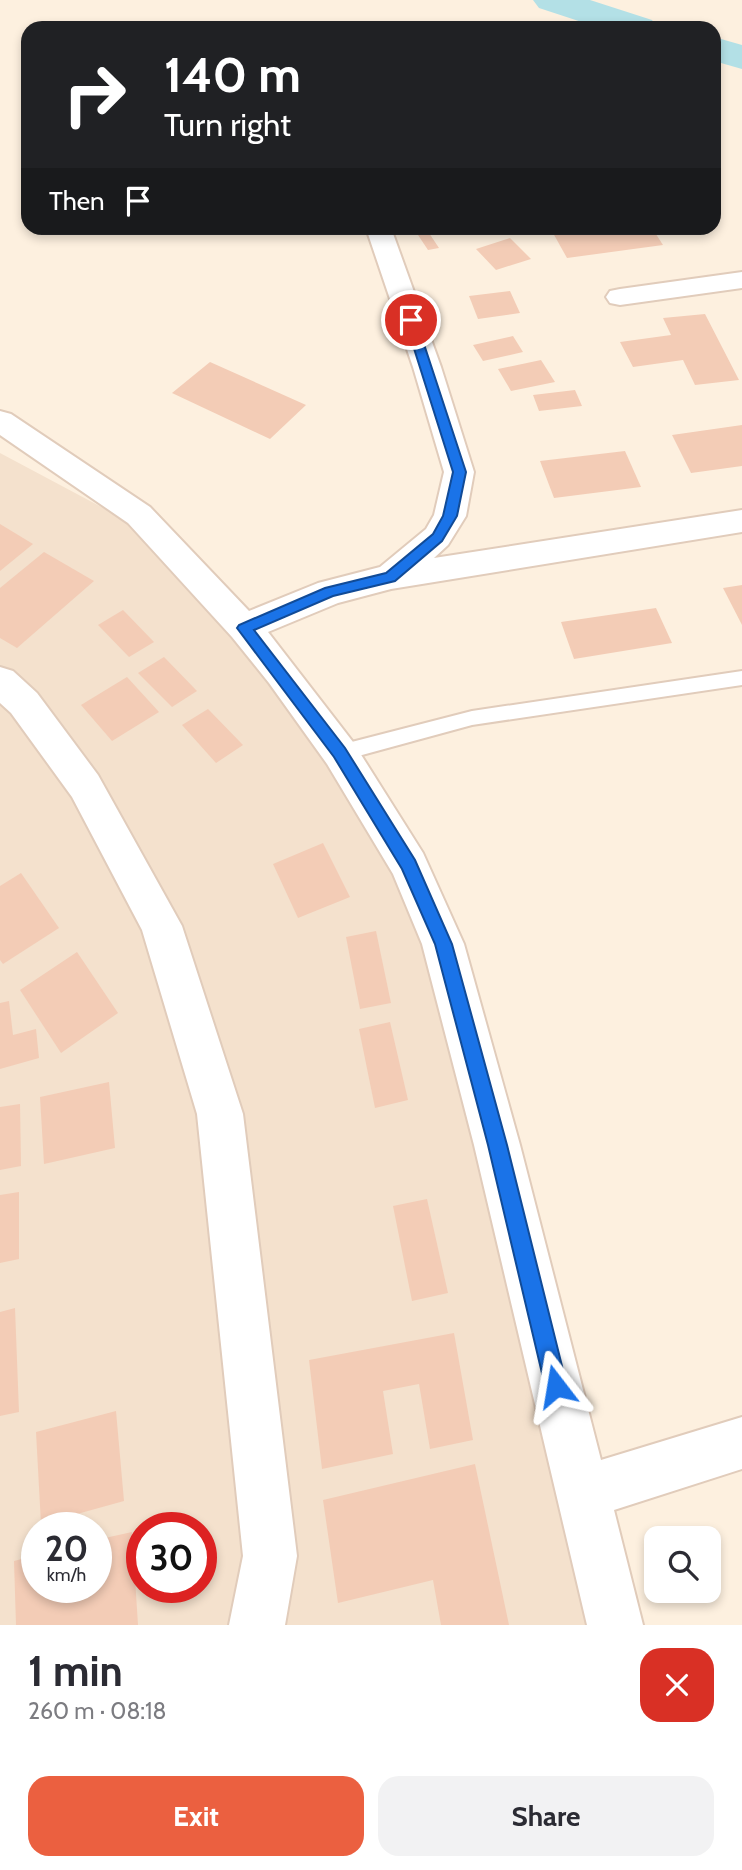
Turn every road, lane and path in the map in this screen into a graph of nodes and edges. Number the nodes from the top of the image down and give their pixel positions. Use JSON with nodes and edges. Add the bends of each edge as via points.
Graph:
{"nodes":[{"id":1,"x":380,"y":235,"type":"edge"},
{"id":2,"x":742,"y":280,"type":"edge"},
{"id":3,"x":620,"y":297,"type":"dead end"},
{"id":4,"x":0,"y":421,"type":"edge"},
{"id":5,"x":0,"y":449,"type":"edge"},
{"id":6,"x":742,"y":521,"type":"edge"},
{"id":7,"x":185,"y":567,"type":"junction"},
{"id":8,"x":391,"y":577,"type":"junction"},
{"id":9,"x":244,"y":628,"type":"junction"},
{"id":10,"x":742,"y":678,"type":"edge"},
{"id":11,"x":0,"y":681,"type":"edge"},
{"id":12,"x":340,"y":753,"type":"junction"},
{"id":13,"x":742,"y":1443,"type":"edge"},
{"id":14,"x":582,"y":1493,"type":"junction"},
{"id":15,"x":257,"y":1625,"type":"edge"},
{"id":16,"x":615,"y":1625,"type":"edge"}],
"edges":[{"from":1,"to":8,"type":"street","via":[[459,472],[450,516],[438,537]]},
{"from":2,"to":3,"type":"street"},
{"from":4,"to":7,"type":"street","via":[[139,515]]},
{"from":5,"to":7,"type":"street"},
{"from":6,"to":8,"type":"street"},
{"from":7,"to":9,"type":"street"},
{"from":8,"to":9,"type":"street","via":[[330,592]]},
{"from":9,"to":12,"type":"street"},
{"from":10,"to":12,"type":"lane","via":[[471,718]]},
{"from":11,"to":15,"type":"street","via":[[23,703],[85,786],[161,926],[220,1114],[270,1556]]},
{"from":12,"to":14,"type":"street","via":[[409,865],[443,944]]},
{"from":13,"to":14,"type":"street"},
{"from":14,"to":16,"type":"street"}]}
